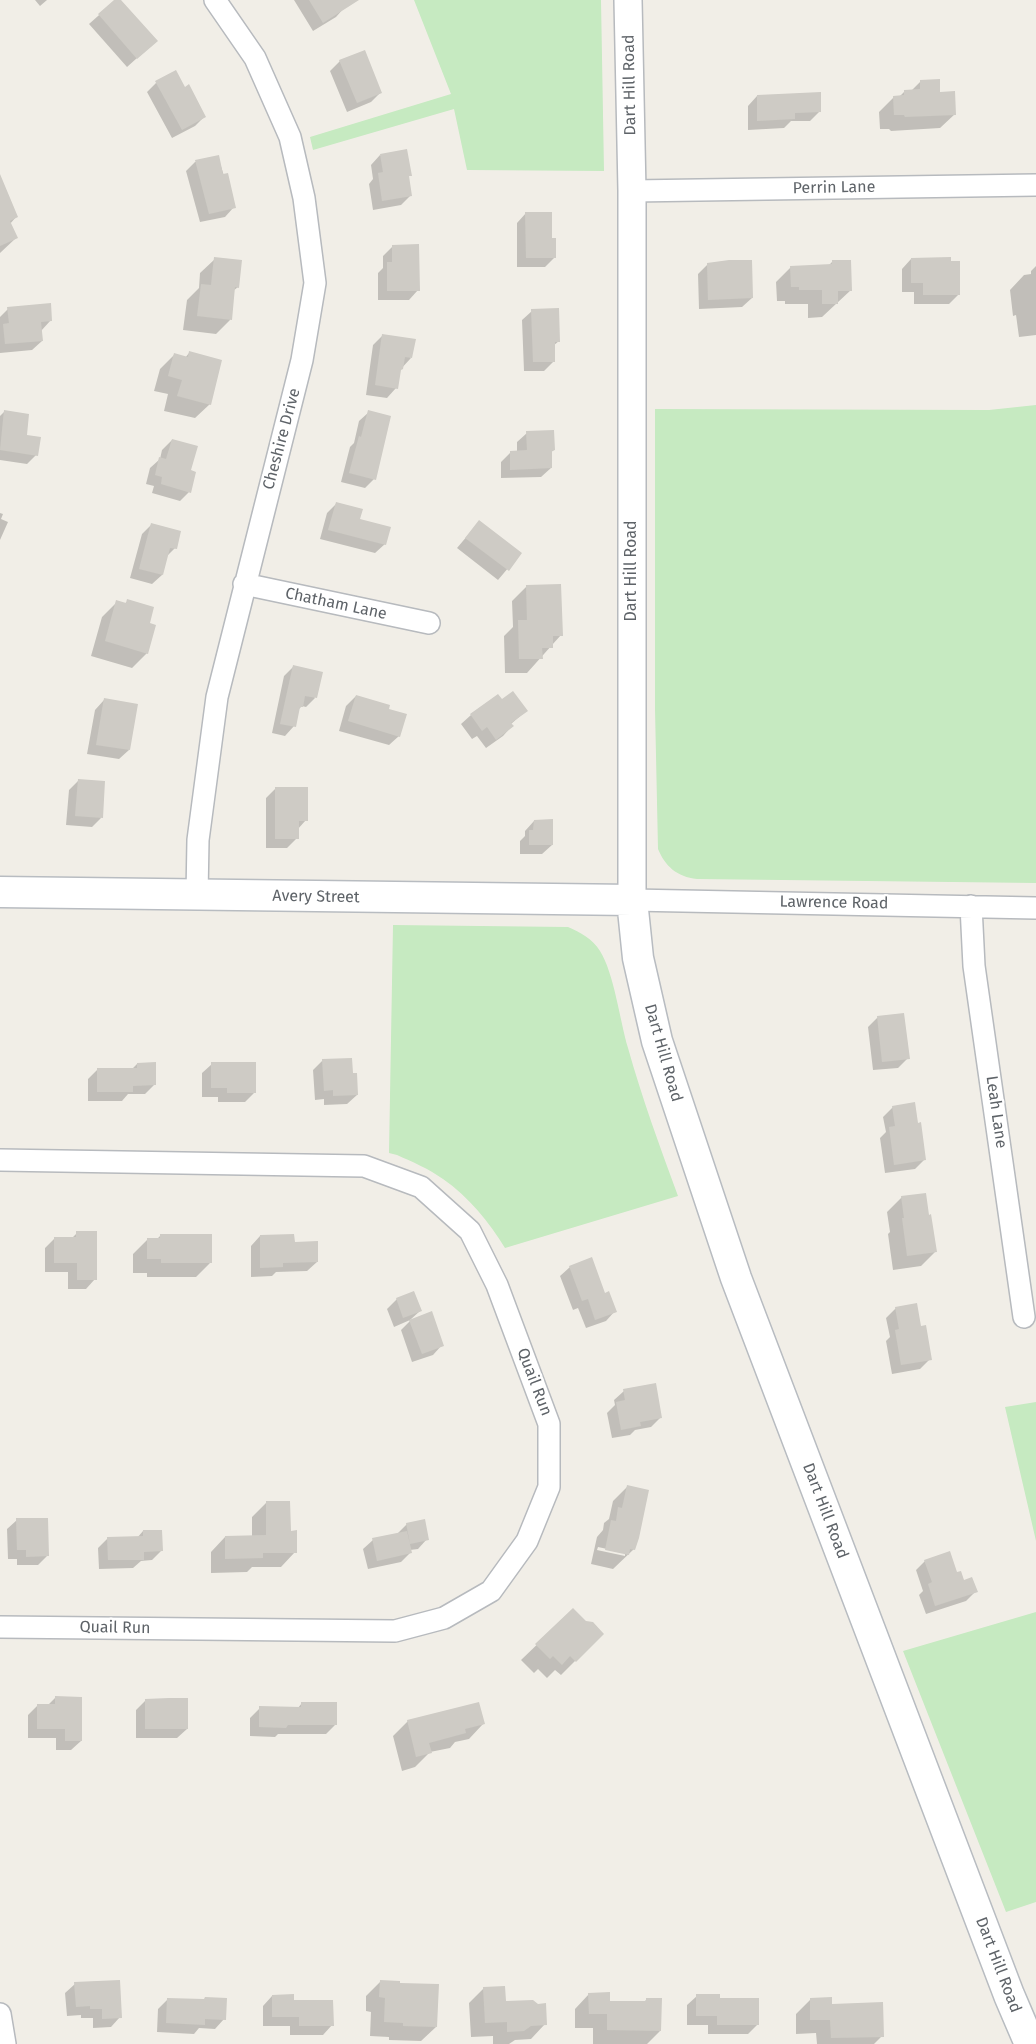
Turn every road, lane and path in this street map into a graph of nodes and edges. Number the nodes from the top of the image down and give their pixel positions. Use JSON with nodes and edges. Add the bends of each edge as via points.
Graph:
{"nodes":[{"id":1,"x":215,"y":0,"type":"edge"},
{"id":2,"x":628,"y":0,"type":"edge"},
{"id":3,"x":1036,"y":186,"type":"edge"},
{"id":4,"x":632,"y":190,"type":"junction"},
{"id":5,"x":244,"y":584,"type":"junction"},
{"id":6,"x":429,"y":623,"type":"dead end"},
{"id":7,"x":0,"y":891,"type":"edge"},
{"id":8,"x":197,"y":895,"type":"junction"},
{"id":9,"x":632,"y":900,"type":"junction"},
{"id":10,"x":971,"y":906,"type":"junction"},
{"id":11,"x":1036,"y":908,"type":"edge"},
{"id":12,"x":0,"y":1160,"type":"edge"},
{"id":13,"x":1024,"y":1317,"type":"dead end"},
{"id":14,"x":0,"y":1627,"type":"edge"},
{"id":15,"x":0,"y":2014,"type":"edge"},
{"id":16,"x":5,"y":2044,"type":"edge"},
{"id":17,"x":1030,"y":2044,"type":"edge"}],
"edges":[{"from":1,"to":5,"type":"street","name":"Cheshire Drive","via":[[255,58],[290,137],[304,198],[315,283],[302,360]]},
{"from":2,"to":4,"type":"street","name":"Dart Hill Road"},
{"from":3,"to":4,"type":"street","name":"Perrin Lane"},
{"from":4,"to":9,"type":"street","name":"Dart Hill Road"},
{"from":5,"to":6,"type":"street","name":"Chatham Lane"},
{"from":5,"to":8,"type":"street","name":"Cheshire Drive","via":[[217,697],[198,840]]},
{"from":7,"to":8,"type":"main road","name":"Avery Street"},
{"from":8,"to":9,"type":"main road","name":"Avery Street"},
{"from":9,"to":10,"type":"street","name":"Lawrence Road"},
{"from":9,"to":17,"type":"main road","name":"Dart Hill Road","via":[[638,958],[657,1041],[736,1278]]},
{"from":10,"to":11,"type":"street","name":"Lawrence Road"},
{"from":10,"to":13,"type":"street","name":"Leah Lane","via":[[974,966]]},
{"from":12,"to":14,"type":"street","name":"Quail Run","via":[[364,1166],[421,1187],[470,1231],[498,1285],[549,1424],[549,1487],[527,1541],[491,1591],[444,1618],[395,1631]]},
{"from":15,"to":16,"type":"street"}]}
